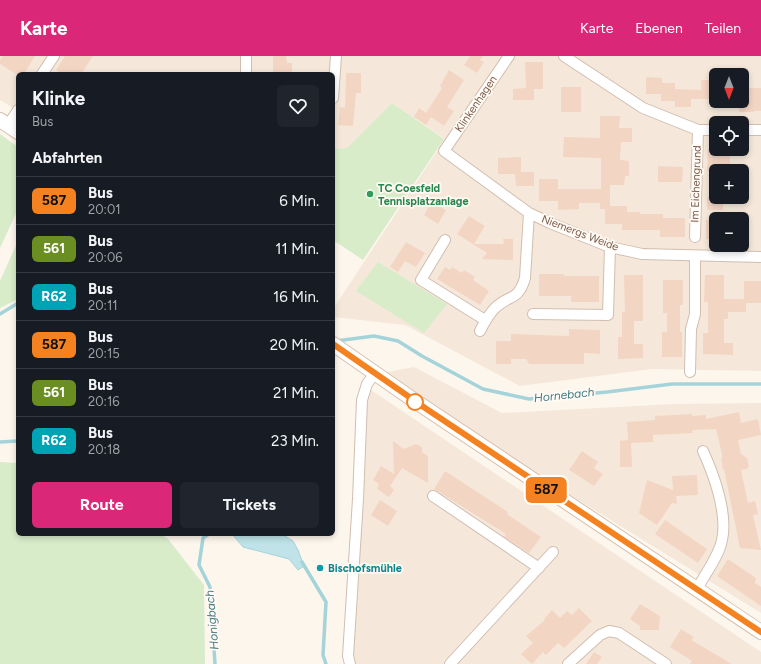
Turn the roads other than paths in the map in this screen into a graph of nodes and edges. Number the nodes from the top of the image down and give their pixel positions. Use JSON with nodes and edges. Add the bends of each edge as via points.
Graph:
{"nodes":[{"id":1,"x":54,"y":56,"type":"edge"},
{"id":2,"x":246,"y":56,"type":"edge"},
{"id":3,"x":336,"y":56,"type":"edge"},
{"id":4,"x":509,"y":56,"type":"edge"},
{"id":5,"x":564,"y":56,"type":"edge"},
{"id":6,"x":43,"y":72,"type":"edge"},
{"id":7,"x":246,"y":72,"type":"edge"},
{"id":8,"x":335,"y":72,"type":"edge"},
{"id":9,"x":16,"y":114,"type":"edge"},
{"id":10,"x":9,"y":126,"type":"edge"},
{"id":11,"x":698,"y":130,"type":"junction"},
{"id":12,"x":709,"y":130,"type":"edge"},
{"id":13,"x":749,"y":130,"type":"edge"},
{"id":14,"x":761,"y":130,"type":"edge"},
{"id":15,"x":444,"y":151,"type":"joint"},
{"id":16,"x":529,"y":213,"type":"junction"},
{"id":17,"x":695,"y":237,"type":"dead end"},
{"id":18,"x":445,"y":240,"type":"dead end"},
{"id":19,"x":610,"y":247,"type":"junction"},
{"id":20,"x":695,"y":256,"type":"junction"},
{"id":21,"x":761,"y":257,"type":"edge"},
{"id":22,"x":533,"y":314,"type":"dead end"},
{"id":23,"x":485,"y":320,"type":"junction"},
{"id":24,"x":480,"y":331,"type":"dead end"},
{"id":25,"x":335,"y":346,"type":"edge"},
{"id":26,"x":690,"y":372,"type":"dead end"},
{"id":27,"x":375,"y":373,"type":"junction"},
{"id":28,"x":703,"y":451,"type":"dead end"},
{"id":29,"x":433,"y":496,"type":"dead end"},
{"id":30,"x":553,"y":552,"type":"dead end"},
{"id":31,"x":539,"y":568,"type":"junction"},
{"id":32,"x":697,"y":589,"type":"junction"},
{"id":33,"x":761,"y":632,"type":"edge"},
{"id":34,"x":350,"y":664,"type":"edge"},
{"id":35,"x":450,"y":664,"type":"edge"},
{"id":36,"x":568,"y":664,"type":"edge"},
{"id":37,"x":666,"y":664,"type":"edge"}],
"edges":[{"from":1,"to":6,"type":"street"},
{"from":2,"to":7,"type":"street"},
{"from":3,"to":8,"type":"street"},
{"from":4,"to":15,"type":"street","name":"Klinkenhagen"},
{"from":5,"to":11,"type":"street","name":"Im Eichengrund","via":[[643,108]]},
{"from":9,"to":10,"type":"street"},
{"from":11,"to":12,"type":"street","name":"Im Eichengrund"},
{"from":11,"to":17,"type":"street","name":"Im Eichengrund"},
{"from":13,"to":14,"type":"street"},
{"from":15,"to":16,"type":"street","name":"Niemergs Weide"},
{"from":16,"to":19,"type":"street","name":"Niemergs Weide"},
{"from":16,"to":23,"type":"street","via":[[525,278],[522,287],[518,293],[496,306]]},
{"from":18,"to":23,"type":"street","via":[[421,280]]},
{"from":19,"to":20,"type":"street","name":"Niemergs Weide","via":[[642,254]]},
{"from":19,"to":22,"type":"street","via":[[608,315]]},
{"from":20,"to":21,"type":"street","name":"Niemergs Weide"},
{"from":20,"to":26,"type":"street","via":[[695,314],[691,329]]},
{"from":23,"to":24,"type":"street"},
{"from":25,"to":27,"type":"street"},
{"from":27,"to":32,"type":"street"},
{"from":27,"to":34,"type":"street","via":[[367,384],[362,400],[348,656]]},
{"from":28,"to":32,"type":"street","via":[[714,475],[723,531],[719,550]]},
{"from":29,"to":31,"type":"street"},
{"from":30,"to":31,"type":"street"},
{"from":31,"to":35,"type":"street"},
{"from":32,"to":33,"type":"street"},
{"from":36,"to":37,"type":"street","via":[[600,635],[609,631],[619,633]]}]}
